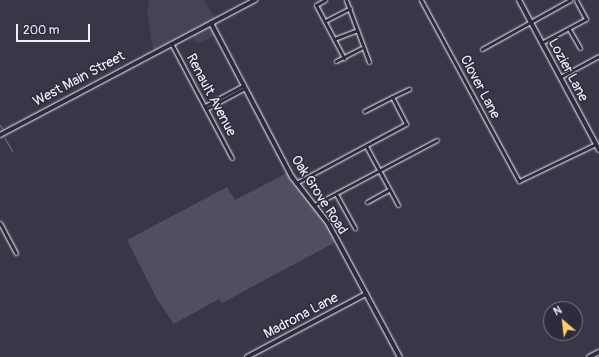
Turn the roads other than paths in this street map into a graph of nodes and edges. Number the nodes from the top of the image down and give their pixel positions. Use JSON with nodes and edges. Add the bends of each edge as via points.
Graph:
{"nodes":[{"id":1,"x":255,"y":0,"type":"edge"},
{"id":2,"x":325,"y":0,"type":"edge"},
{"id":3,"x":346,"y":0,"type":"edge"},
{"id":4,"x":421,"y":0,"type":"edge"},
{"id":5,"x":519,"y":0,"type":"edge"},
{"id":6,"x":570,"y":0,"type":"edge"},
{"id":7,"x":576,"y":0,"type":"edge"},
{"id":8,"x":350,"y":8,"type":"junction"},
{"id":9,"x":325,"y":21,"type":"junction"},
{"id":10,"x":530,"y":21,"type":"junction"},
{"id":11,"x":211,"y":23,"type":"junction"},
{"id":12,"x":569,"y":29,"type":"junction"},
{"id":13,"x":358,"y":30,"type":"junction"},
{"id":14,"x":334,"y":39,"type":"junction"},
{"id":15,"x":171,"y":43,"type":"junction"},
{"id":16,"x":541,"y":43,"type":"junction"},
{"id":17,"x":362,"y":48,"type":"junction"},
{"id":18,"x":580,"y":48,"type":"dead end"},
{"id":19,"x":482,"y":49,"type":"dead end"},
{"id":20,"x":599,"y":56,"type":"edge"},
{"id":21,"x":344,"y":58,"type":"junction"},
{"id":22,"x":336,"y":61,"type":"dead end"},
{"id":23,"x":369,"y":62,"type":"dead end"},
{"id":24,"x":560,"y":77,"type":"junction"},
{"id":25,"x":244,"y":87,"type":"junction"},
{"id":26,"x":409,"y":89,"type":"dead end"},
{"id":27,"x":392,"y":96,"type":"junction"},
{"id":28,"x":206,"y":108,"type":"junction"},
{"id":29,"x":364,"y":111,"type":"dead end"},
{"id":30,"x":0,"y":135,"type":"edge"},
{"id":31,"x":437,"y":140,"type":"dead end"},
{"id":32,"x":596,"y":144,"type":"junction"},
{"id":33,"x":366,"y":146,"type":"junction"},
{"id":34,"x":599,"y":150,"type":"edge"},
{"id":35,"x":232,"y":158,"type":"dead end"},
{"id":36,"x":379,"y":171,"type":"junction"},
{"id":37,"x":296,"y":183,"type":"junction"},
{"id":38,"x":389,"y":190,"type":"junction"},
{"id":39,"x":336,"y":194,"type":"junction"},
{"id":40,"x":367,"y":202,"type":"dead end"},
{"id":41,"x":314,"y":205,"type":"junction"},
{"id":42,"x":398,"y":205,"type":"dead end"},
{"id":43,"x":0,"y":223,"type":"edge"},
{"id":44,"x":355,"y":228,"type":"dead end"},
{"id":45,"x":16,"y":253,"type":"dead end"},
{"id":46,"x":366,"y":294,"type":"junction"},
{"id":47,"x":599,"y":352,"type":"edge"},
{"id":48,"x":247,"y":357,"type":"edge"},
{"id":49,"x":400,"y":357,"type":"edge"},
{"id":50,"x":589,"y":357,"type":"edge"}],
"edges":[{"from":1,"to":11,"type":"street","name":"West Main Street"},
{"from":2,"to":9,"type":"street","via":[[316,4]]},
{"from":3,"to":8,"type":"street"},
{"from":4,"to":32,"type":"street","name":"Clover Lane","via":[[521,182]]},
{"from":5,"to":10,"type":"street","name":"Lozier Lane"},
{"from":6,"to":10,"type":"street"},
{"from":7,"to":12,"type":"street","via":[[586,19]]},
{"from":8,"to":9,"type":"street"},
{"from":8,"to":13,"type":"street"},
{"from":9,"to":14,"type":"street"},
{"from":10,"to":16,"type":"street","name":"Lozier Lane"},
{"from":10,"to":19,"type":"street"},
{"from":11,"to":15,"type":"street","name":"West Main Street"},
{"from":11,"to":25,"type":"street","name":"Oak Grove Road"},
{"from":12,"to":16,"type":"street"},
{"from":12,"to":18,"type":"street"},
{"from":13,"to":14,"type":"street"},
{"from":13,"to":17,"type":"street"},
{"from":14,"to":21,"type":"street"},
{"from":15,"to":28,"type":"street","name":"Renault Avenue"},
{"from":15,"to":30,"type":"street","name":"West Main Street"},
{"from":16,"to":24,"type":"street","name":"Lozier Lane"},
{"from":17,"to":21,"type":"street"},
{"from":17,"to":23,"type":"street"},
{"from":20,"to":24,"type":"street"},
{"from":21,"to":22,"type":"street"},
{"from":24,"to":32,"type":"street","name":"Lozier Lane"},
{"from":25,"to":28,"type":"street"},
{"from":25,"to":37,"type":"street","name":"Oak Grove Road"},
{"from":26,"to":27,"type":"street"},
{"from":27,"to":29,"type":"street"},
{"from":27,"to":33,"type":"street","via":[[406,124]]},
{"from":28,"to":35,"type":"street","name":"Renault Avenue"},
{"from":31,"to":36,"type":"street"},
{"from":32,"to":34,"type":"street","name":"Lozier Lane"},
{"from":33,"to":36,"type":"street"},
{"from":33,"to":37,"type":"street"},
{"from":36,"to":38,"type":"street"},
{"from":36,"to":39,"type":"street"},
{"from":37,"to":41,"type":"street","name":"Oak Grove Road"},
{"from":38,"to":40,"type":"street"},
{"from":38,"to":42,"type":"street"},
{"from":39,"to":41,"type":"street"},
{"from":39,"to":44,"type":"street"},
{"from":41,"to":46,"type":"street","name":"Oak Grove Road"},
{"from":43,"to":45,"type":"street"},
{"from":46,"to":48,"type":"street","name":"Madrona Lane"},
{"from":46,"to":49,"type":"street","name":"Oak Grove Road"},
{"from":47,"to":50,"type":"street"}]}
